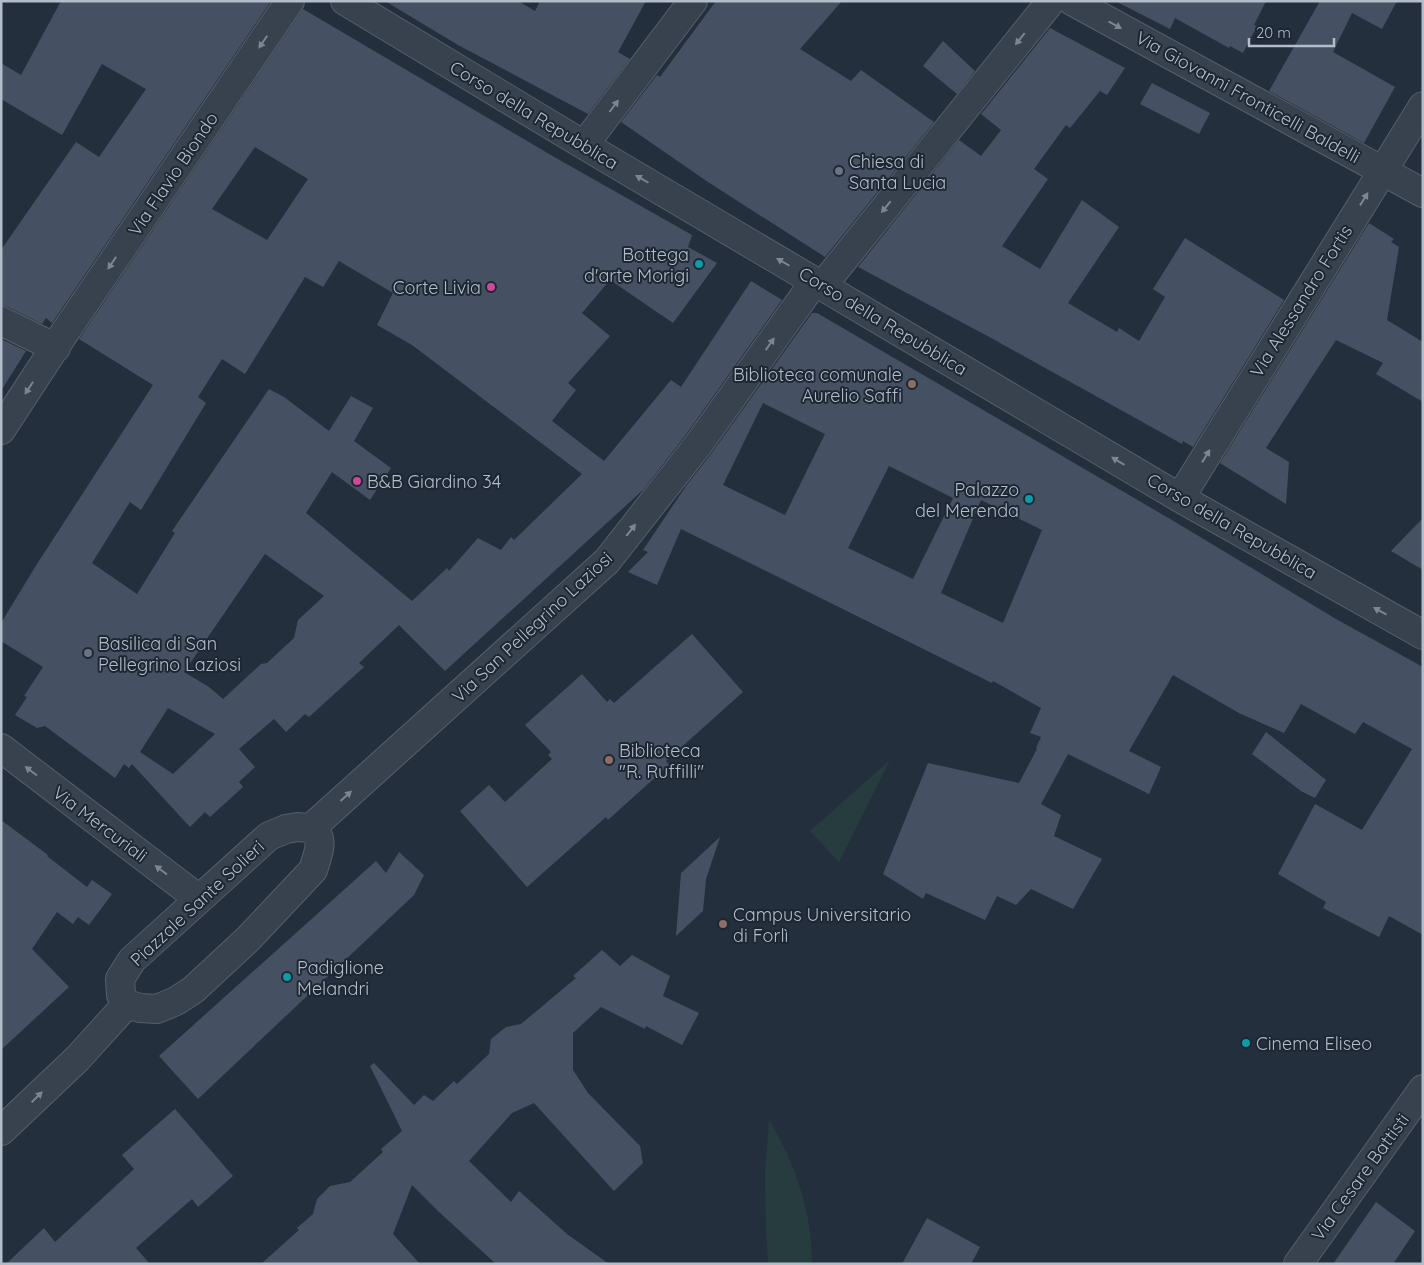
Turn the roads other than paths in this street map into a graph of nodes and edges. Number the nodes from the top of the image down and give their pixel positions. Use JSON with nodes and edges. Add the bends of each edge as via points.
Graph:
{"nodes":[{"id":1,"x":290,"y":1,"type":"edge"},
{"id":2,"x":345,"y":1,"type":"edge"},
{"id":3,"x":693,"y":1,"type":"edge"},
{"id":4,"x":1051,"y":1,"type":"edge"},
{"id":5,"x":1072,"y":1,"type":"edge"},
{"id":6,"x":1423,"y":106,"type":"edge"},
{"id":7,"x":584,"y":145,"type":"junction"},
{"id":8,"x":1382,"y":171,"type":"junction"},
{"id":9,"x":1423,"y":193,"type":"edge"},
{"id":10,"x":819,"y":283,"type":"junction"},
{"id":11,"x":1,"y":321,"type":"edge"},
{"id":12,"x":56,"y":348,"type":"junction"},
{"id":13,"x":1,"y":430,"type":"edge"},
{"id":14,"x":1180,"y":498,"type":"junction"},
{"id":15,"x":1423,"y":635,"type":"edge"},
{"id":16,"x":1,"y":748,"type":"edge"},
{"id":17,"x":310,"y":829,"type":"junction"},
{"id":18,"x":199,"y":899,"type":"junction"},
{"id":19,"x":127,"y":1004,"type":"junction"},
{"id":20,"x":1423,"y":1090,"type":"edge"},
{"id":21,"x":1,"y":1131,"type":"edge"},
{"id":22,"x":1298,"y":1264,"type":"edge"}],
"edges":[{"from":1,"to":12,"type":"street","name":"Via Flavio Biondo","one_way":true},
{"from":2,"to":7,"type":"street","name":"Corso della Repubblica"},
{"from":7,"to":3,"type":"street","one_way":true},
{"from":4,"to":10,"type":"street","name":"Via San Pellegrino Laziosi","one_way":true},
{"from":5,"to":8,"type":"street","name":"Via Giovanni Fronticelli Baldelli","one_way":true},
{"from":6,"to":8,"type":"street","name":"Via Alessandro Fortis"},
{"from":10,"to":7,"type":"street","name":"Corso della Repubblica","one_way":true},
{"from":8,"to":9,"type":"street","name":"Via Giovanni Fronticelli Baldelli"},
{"from":14,"to":8,"type":"street","name":"Via Alessandro Fortis","one_way":true},
{"from":14,"to":10,"type":"street","name":"Corso della Repubblica","one_way":true},
{"from":17,"to":10,"type":"street","name":"Via San Pellegrino Laziosi","one_way":true,"via":[[607,561],[698,446]]},
{"from":11,"to":12,"type":"street"},
{"from":12,"to":13,"type":"street","name":"Via Flavio Biondo","one_way":true},
{"from":15,"to":14,"type":"street","name":"Corso della Repubblica","one_way":true},
{"from":18,"to":16,"type":"street","name":"Via Mercuriali","one_way":true},
{"from":17,"to":18,"type":"street","name":"Piazzale Sante Solieri","via":[[286,829],[269,836]]},
{"from":17,"to":19,"type":"street","via":[[318,834],[320,843],[312,870],[248,939],[193,990],[176,1001],[157,1009]]},
{"from":18,"to":19,"type":"street","name":"Piazzale Sante Solieri","via":[[132,960],[120,979],[121,995]]},
{"from":21,"to":19,"type":"street","one_way":true,"via":[[77,1059]]},
{"from":20,"to":22,"type":"street","name":"Via Cesare Battisti"}]}
